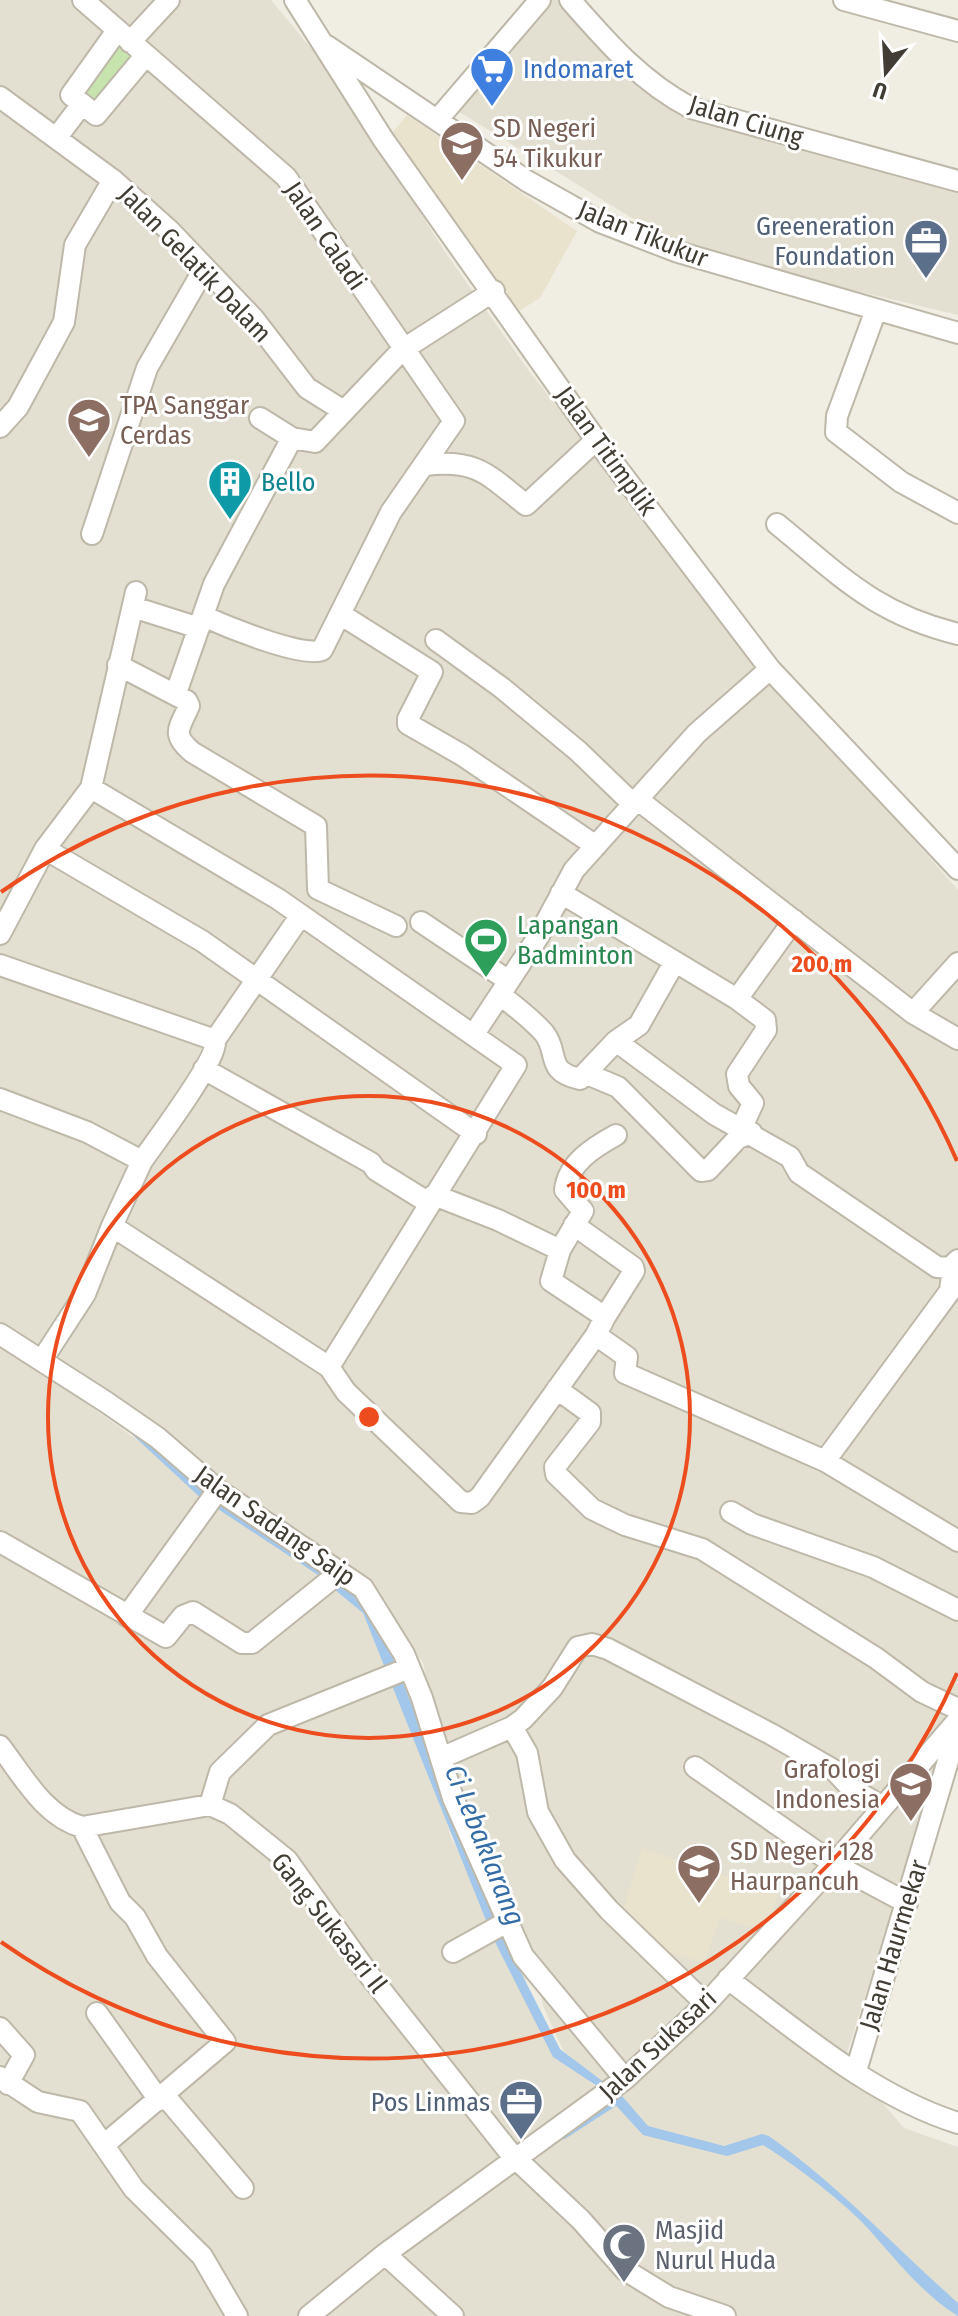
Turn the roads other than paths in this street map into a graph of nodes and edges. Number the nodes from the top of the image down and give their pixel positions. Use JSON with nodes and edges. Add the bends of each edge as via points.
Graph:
{"nodes":[{"id":1,"x":83,"y":0,"type":"edge"},
{"id":2,"x":169,"y":0,"type":"edge"},
{"id":3,"x":295,"y":0,"type":"edge"},
{"id":4,"x":540,"y":0,"type":"edge"},
{"id":5,"x":570,"y":0,"type":"edge"},
{"id":6,"x":844,"y":0,"type":"edge"},
{"id":7,"x":958,"y":31,"type":"edge"},
{"id":8,"x":319,"y":41,"type":"junction"},
{"id":9,"x":131,"y":43,"type":"junction"},
{"id":10,"x":0,"y":97,"type":"edge"},
{"id":11,"x":82,"y":104,"type":"junction"},
{"id":12,"x":438,"y":119,"type":"junction"},
{"id":13,"x":57,"y":137,"type":"junction"},
{"id":14,"x":113,"y":180,"type":"junction"},
{"id":15,"x":958,"y":181,"type":"edge"},
{"id":16,"x":204,"y":269,"type":"junction"},
{"id":17,"x":494,"y":291,"type":"junction"},
{"id":18,"x":876,"y":310,"type":"junction"},
{"id":19,"x":958,"y":333,"type":"edge"},
{"id":20,"x":402,"y":350,"type":"junction"},
{"id":21,"x":342,"y":410,"type":"junction"},
{"id":22,"x":260,"y":418,"type":"dead end"},
{"id":23,"x":0,"y":427,"type":"edge"},
{"id":24,"x":292,"y":438,"type":"junction"},
{"id":25,"x":596,"y":440,"type":"junction"},
{"id":26,"x":425,"y":465,"type":"junction"},
{"id":27,"x":958,"y":513,"type":"edge"},
{"id":28,"x":777,"y":524,"type":"dead end"},
{"id":29,"x":92,"y":534,"type":"dead end"},
{"id":30,"x":340,"y":614,"type":"junction"},
{"id":31,"x":201,"y":622,"type":"junction"},
{"id":32,"x":958,"y":634,"type":"edge"},
{"id":33,"x":436,"y":640,"type":"dead end"},
{"id":34,"x":118,"y":665,"type":"junction"},
{"id":35,"x":770,"y":669,"type":"junction"},
{"id":36,"x":176,"y":693,"type":"junction"},
{"id":37,"x":91,"y":788,"type":"junction"},
{"id":38,"x":635,"y":801,"type":"junction"},
{"id":39,"x":596,"y":846,"type":"junction"},
{"id":40,"x":45,"y":849,"type":"junction"},
{"id":41,"x":951,"y":851,"type":"edge"},
{"id":42,"x":958,"y":869,"type":"edge"},
{"id":43,"x":561,"y":893,"type":"junction"},
{"id":44,"x":301,"y":915,"type":"junction"},
{"id":45,"x":794,"y":920,"type":"junction"},
{"id":46,"x":421,"y":922,"type":"dead end"},
{"id":47,"x":396,"y":926,"type":"dead end"},
{"id":48,"x":0,"y":934,"type":"edge"},
{"id":49,"x":674,"y":963,"type":"junction"},
{"id":50,"x":958,"y":963,"type":"edge"},
{"id":51,"x":0,"y":965,"type":"edge"},
{"id":52,"x":505,"y":988,"type":"junction"},
{"id":53,"x":737,"y":999,"type":"junction"},
{"id":54,"x":913,"y":1013,"type":"junction"},
{"id":55,"x":474,"y":1034,"type":"junction"},
{"id":56,"x":958,"y":1039,"type":"edge"},
{"id":57,"x":215,"y":1040,"type":"junction"},
{"id":58,"x":616,"y":1041,"type":"junction"},
{"id":59,"x":204,"y":1069,"type":"junction"},
{"id":60,"x":587,"y":1074,"type":"junction"},
{"id":61,"x":0,"y":1099,"type":"edge"},
{"id":62,"x":747,"y":1130,"type":"junction"},
{"id":63,"x":476,"y":1134,"type":"junction"},
{"id":64,"x":616,"y":1135,"type":"dead end"},
{"id":65,"x":142,"y":1161,"type":"junction"},
{"id":66,"x":431,"y":1199,"type":"junction"},
{"id":67,"x":574,"y":1225,"type":"junction"},
{"id":68,"x":112,"y":1226,"type":"junction"},
{"id":69,"x":560,"y":1250,"type":"junction"},
{"id":70,"x":948,"y":1265,"type":"edge"},
{"id":71,"x":600,"y":1326,"type":"junction"},
{"id":72,"x":0,"y":1334,"type":"edge"},
{"id":73,"x":42,"y":1360,"type":"junction"},
{"id":74,"x":329,"y":1367,"type":"junction"},
{"id":75,"x":557,"y":1389,"type":"junction"},
{"id":76,"x":825,"y":1461,"type":"junction"},
{"id":77,"x":213,"y":1496,"type":"junction"},
{"id":78,"x":731,"y":1512,"type":"dead end"},
{"id":79,"x":958,"y":1541,"type":"edge"},
{"id":80,"x":0,"y":1542,"type":"edge"},
{"id":81,"x":333,"y":1578,"type":"junction"},
{"id":82,"x":958,"y":1610,"type":"edge"},
{"id":83,"x":127,"y":1616,"type":"junction"},
{"id":84,"x":398,"y":1673,"type":"junction"},
{"id":85,"x":958,"y":1709,"type":"edge"},
{"id":86,"x":958,"y":1720,"type":"edge"},
{"id":87,"x":512,"y":1727,"type":"junction"},
{"id":88,"x":958,"y":1727,"type":"edge"},
{"id":89,"x":0,"y":1746,"type":"edge"},
{"id":90,"x":441,"y":1758,"type":"junction"},
{"id":91,"x":695,"y":1767,"type":"dead end"},
{"id":92,"x":210,"y":1805,"type":"junction"},
{"id":93,"x":883,"y":1807,"type":"junction"},
{"id":94,"x":82,"y":1827,"type":"junction"},
{"id":95,"x":834,"y":1864,"type":"junction"},
{"id":96,"x":907,"y":1903,"type":"junction"},
{"id":97,"x":499,"y":1926,"type":"junction"},
{"id":98,"x":453,"y":1952,"type":"dead end"},
{"id":99,"x":728,"y":1979,"type":"junction"},
{"id":100,"x":706,"y":2004,"type":"junction"},
{"id":101,"x":97,"y":2013,"type":"dead end"},
{"id":102,"x":0,"y":2028,"type":"edge"},
{"id":103,"x":856,"y":2071,"type":"junction"},
{"id":104,"x":4,"y":2081,"type":"edge"},
{"id":105,"x":623,"y":2081,"type":"junction"},
{"id":106,"x":162,"y":2098,"type":"junction"},
{"id":107,"x":958,"y":2123,"type":"edge"},
{"id":108,"x":105,"y":2144,"type":"junction"},
{"id":109,"x":516,"y":2159,"type":"junction"},
{"id":110,"x":243,"y":2188,"type":"dead end"},
{"id":111,"x":385,"y":2254,"type":"junction"},
{"id":112,"x":679,"y":2308,"type":"edge"},
{"id":113,"x":237,"y":2316,"type":"edge"},
{"id":114,"x":309,"y":2316,"type":"edge"},
{"id":115,"x":453,"y":2316,"type":"edge"},
{"id":116,"x":725,"y":2316,"type":"edge"}],
"edges":[{"from":1,"to":9,"type":"street","name":"Jalan Caladi"},
{"from":2,"to":9,"type":"street"},
{"from":3,"to":8,"type":"street","name":"Jalan Titimplik"},
{"from":4,"to":12,"type":"street"},
{"from":5,"to":15,"type":"street","name":"Jalan Ciung","via":[[621,58],[658,91],[691,108]]},
{"from":6,"to":7,"type":"street"},
{"from":8,"to":12,"type":"street","name":"Jalan Tikukur"},
{"from":8,"to":17,"type":"street","name":"Jalan Titimplik"},
{"from":9,"to":11,"type":"street","via":[[71,93]]},
{"from":9,"to":11,"type":"street","via":[[99,116]]},
{"from":9,"to":20,"type":"street","name":"Jalan Caladi","via":[[286,177]]},
{"from":10,"to":13,"type":"street","name":"Jalan Gelatik Dalam"},
{"from":11,"to":13,"type":"street"},
{"from":12,"to":18,"type":"street","name":"Jalan Tikukur","via":[[527,181],[600,222],[678,252]]},
{"from":13,"to":14,"type":"street","name":"Jalan Gelatik Dalam"},
{"from":14,"to":16,"type":"street","name":"Jalan Gelatik Dalam"},
{"from":14,"to":23,"type":"street","via":[[75,245],[64,322],[18,407]]},
{"from":16,"to":21,"type":"street","name":"Jalan Gelatik Dalam","via":[[254,319],[307,388]]},
{"from":16,"to":29,"type":"street","via":[[147,368]]},
{"from":17,"to":20,"type":"street"},
{"from":17,"to":25,"type":"street","name":"Jalan Titimplik"},
{"from":18,"to":19,"type":"street","name":"Jalan Tikukur"},
{"from":18,"to":27,"type":"street","via":[[837,416],[836,432],[901,482]]},
{"from":20,"to":21,"type":"street"},
{"from":20,"to":26,"type":"street","name":"Jalan Caladi","via":[[454,425]]},
{"from":21,"to":24,"type":"street","via":[[315,442]]},
{"from":22,"to":24,"type":"street"},
{"from":24,"to":31,"type":"street","via":[[214,584]]},
{"from":25,"to":26,"type":"street","via":[[526,505],[471,465]]},
{"from":25,"to":35,"type":"street","name":"Jalan Titimplik"},
{"from":26,"to":30,"type":"street","via":[[391,512]]},
{"from":28,"to":32,"type":"street","via":[[869,600],[921,625]]},
{"from":30,"to":31,"type":"street","via":[[325,645],[315,653]]},
{"from":30,"to":39,"type":"street","via":[[432,672],[408,724]]},
{"from":31,"to":34,"type":"street","via":[[135,600]]},
{"from":31,"to":36,"type":"street"},
{"from":33,"to":38,"type":"street","via":[[502,688]]},
{"from":34,"to":36,"type":"street"},
{"from":34,"to":37,"type":"street"},
{"from":35,"to":38,"type":"street","via":[[697,733]]},
{"from":35,"to":41,"type":"street","name":"Jalan Titimplik"},
{"from":36,"to":47,"type":"street","via":[[189,706],[178,741],[316,826],[318,889]]},
{"from":37,"to":40,"type":"street"},
{"from":37,"to":44,"type":"street"},
{"from":38,"to":39,"type":"street"},
{"from":38,"to":45,"type":"street"},
{"from":39,"to":43,"type":"street"},
{"from":40,"to":48,"type":"street"},
{"from":40,"to":63,"type":"street","via":[[202,941]]},
{"from":41,"to":42,"type":"street","name":"Jalan Titimplik"},
{"from":43,"to":49,"type":"street"},
{"from":43,"to":52,"type":"street"},
{"from":44,"to":55,"type":"street"},
{"from":44,"to":57,"type":"street"},
{"from":45,"to":53,"type":"street"},
{"from":45,"to":54,"type":"street"},
{"from":46,"to":52,"type":"street"},
{"from":49,"to":53,"type":"street"},
{"from":49,"to":58,"type":"street","via":[[639,1025]]},
{"from":50,"to":54,"type":"street"},
{"from":51,"to":57,"type":"street"},
{"from":52,"to":55,"type":"street"},
{"from":52,"to":60,"type":"street","via":[[546,1035],[552,1063],[580,1079]]},
{"from":53,"to":62,"type":"street","via":[[768,1025],[737,1074],[739,1086],[753,1103]]},
{"from":54,"to":56,"type":"street"},
{"from":55,"to":63,"type":"street","via":[[516,1065]]},
{"from":57,"to":59,"type":"street"},
{"from":58,"to":60,"type":"street"},
{"from":58,"to":62,"type":"street","via":[[714,1114]]},
{"from":59,"to":65,"type":"street"},
{"from":59,"to":66,"type":"street"},
{"from":60,"to":62,"type":"street","via":[[618,1087],[701,1171]]},
{"from":61,"to":65,"type":"street","via":[[87,1132]]},
{"from":62,"to":70,"type":"street","via":[[790,1157],[799,1173]]},
{"from":63,"to":66,"type":"street"},
{"from":64,"to":67,"type":"street","via":[[585,1154],[570,1174],[565,1190],[583,1211]]},
{"from":65,"to":68,"type":"street"},
{"from":66,"to":69,"type":"street","via":[[498,1220]]},
{"from":66,"to":74,"type":"street"},
{"from":67,"to":69,"type":"street"},
{"from":67,"to":71,"type":"street","via":[[633,1267]]},
{"from":68,"to":73,"type":"street","via":[[85,1294]]},
{"from":68,"to":74,"type":"street"},
{"from":69,"to":71,"type":"street","via":[[551,1281]]},
{"from":70,"to":76,"type":"street","via":[[950,1291]]},
{"from":71,"to":75,"type":"street"},
{"from":71,"to":76,"type":"street","via":[[627,1357],[625,1373]]},
{"from":72,"to":73,"type":"street","name":"Jalan Sadang Saip"},
{"from":73,"to":77,"type":"street","name":"Jalan Sadang Saip","via":[[158,1438]]},
{"from":74,"to":75,"type":"street","via":[[346,1392],[461,1502],[480,1497]]},
{"from":75,"to":85,"type":"street","via":[[590,1413],[590,1422],[555,1467],[575,1496],[625,1525],[702,1549],[922,1692]]},
{"from":76,"to":79,"type":"street"},
{"from":77,"to":81,"type":"street","name":"Jalan Sadang Saip"},
{"from":77,"to":83,"type":"street"},
{"from":78,"to":82,"type":"street","via":[[873,1567]]},
{"from":80,"to":83,"type":"street"},
{"from":81,"to":83,"type":"street","via":[[261,1638],[246,1644],[193,1612],[166,1637]]},
{"from":81,"to":84,"type":"street","name":"Jalan Sadang Saip","via":[[363,1588]]},
{"from":84,"to":90,"type":"street","name":"Jalan Sadang Saip"},
{"from":84,"to":92,"type":"street","via":[[268,1725],[220,1772]]},
{"from":86,"to":93,"type":"street","name":"Jalan Sukasari"},
{"from":87,"to":90,"type":"street"},
{"from":87,"to":93,"type":"street","via":[[552,1688],[578,1647],[592,1644],[771,1734]]},
{"from":87,"to":100,"type":"street","via":[[527,1753],[538,1812],[565,1860]]},
{"from":88,"to":96,"type":"street","name":"Jalan Haurmekar"},
{"from":89,"to":94,"type":"street","via":[[43,1803],[67,1823]]},
{"from":90,"to":97,"type":"street","name":"Jalan Sadang Saip"},
{"from":91,"to":95,"type":"street"},
{"from":92,"to":94,"type":"street"},
{"from":92,"to":109,"type":"street","name":"Gang Sukasari Il","via":[[230,1814],[287,1860],[370,1976]]},
{"from":93,"to":95,"type":"street","name":"Jalan Sukasari"},
{"from":94,"to":106,"type":"street","via":[[120,1902],[225,2042]]},
{"from":95,"to":96,"type":"street"},
{"from":95,"to":99,"type":"street","name":"Jalan Sukasari"},
{"from":96,"to":103,"type":"street","name":"Jalan Haurmekar"},
{"from":97,"to":98,"type":"street"},
{"from":97,"to":105,"type":"street","name":"Jalan Sadang Saip"},
{"from":99,"to":100,"type":"street","name":"Jalan Sukasari"},
{"from":99,"to":103,"type":"street"},
{"from":100,"to":105,"type":"street","name":"Jalan Sukasari"},
{"from":101,"to":106,"type":"street"},
{"from":102,"to":104,"type":"street","via":[[24,2055]]},
{"from":103,"to":107,"type":"street","via":[[915,2107]]},
{"from":104,"to":108,"type":"street","via":[[38,2102],[80,2111]]},
{"from":105,"to":109,"type":"street","name":"Jalan Sukasari"},
{"from":106,"to":108,"type":"street"},
{"from":106,"to":110,"type":"street"},
{"from":108,"to":113,"type":"street","via":[[134,2189],[202,2256]]},
{"from":109,"to":111,"type":"street","name":"Jalan Sukasari"},
{"from":109,"to":112,"type":"street","name":"Gang Sukasari Il","via":[[625,2270]]},
{"from":111,"to":114,"type":"street","name":"Jalan Sukasari"},
{"from":111,"to":115,"type":"street"},
{"from":112,"to":116,"type":"street","name":"Gang Sukasari Il"}]}
